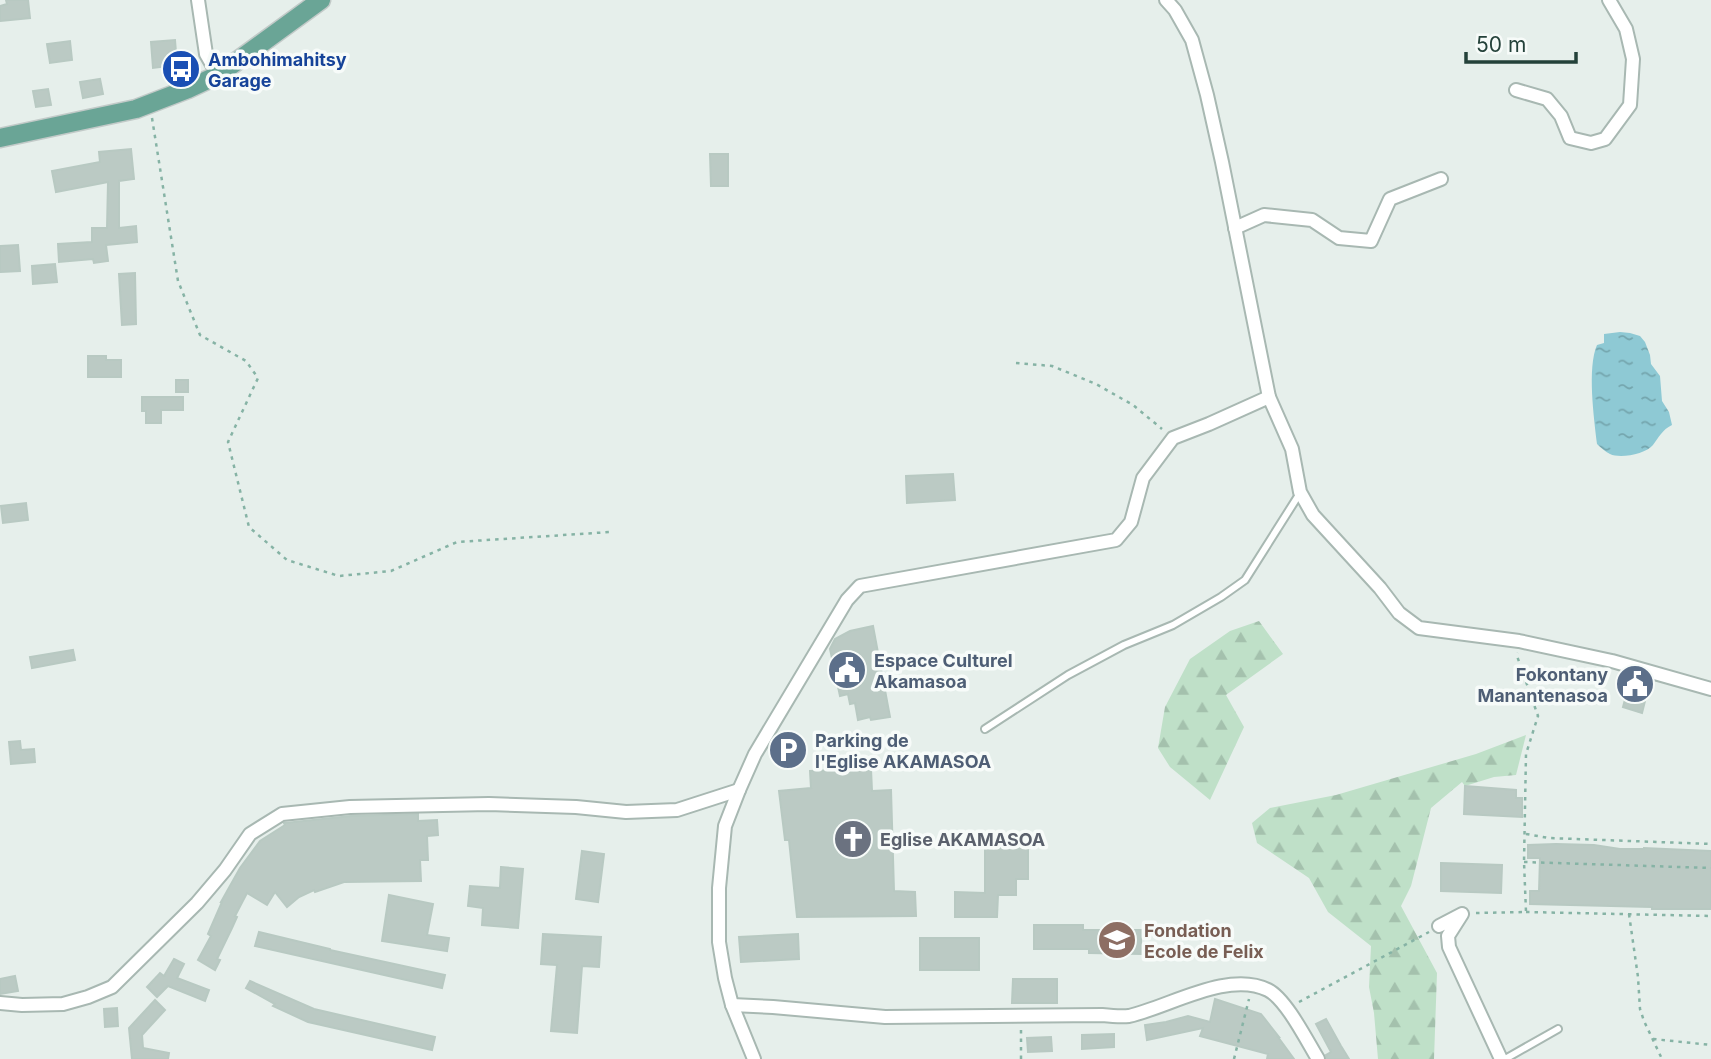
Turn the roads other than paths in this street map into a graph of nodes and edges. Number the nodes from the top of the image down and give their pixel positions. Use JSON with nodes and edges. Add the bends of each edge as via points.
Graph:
{"nodes":[{"id":1,"x":198,"y":0,"type":"edge"},
{"id":2,"x":320,"y":0,"type":"edge"},
{"id":3,"x":1166,"y":0,"type":"edge"},
{"id":4,"x":1609,"y":0,"type":"edge"},
{"id":5,"x":218,"y":75,"type":"junction"},
{"id":6,"x":1516,"y":90,"type":"dead end"},
{"id":7,"x":0,"y":138,"type":"edge"},
{"id":8,"x":1441,"y":179,"type":"dead end"},
{"id":9,"x":1234,"y":228,"type":"junction"},
{"id":10,"x":1269,"y":397,"type":"junction"},
{"id":11,"x":1300,"y":492,"type":"junction"},
{"id":12,"x":1711,"y":689,"type":"edge"},
{"id":13,"x":985,"y":729,"type":"dead end"},
{"id":14,"x":738,"y":790,"type":"junction"},
{"id":15,"x":1439,"y":926,"type":"road end"},
{"id":16,"x":0,"y":1003,"type":"edge"},
{"id":17,"x":732,"y":1005,"type":"junction"},
{"id":18,"x":1558,"y":1029,"type":"dead end"},
{"id":19,"x":753,"y":1059,"type":"edge"},
{"id":20,"x":1318,"y":1059,"type":"edge"},
{"id":21,"x":1503,"y":1059,"type":"edge"}],
"edges":[{"from":1,"to":5,"type":"street","via":[[206,54]]},
{"from":2,"to":5,"type":"main road"},
{"from":3,"to":9,"type":"street","via":[[1192,40]]},
{"from":4,"to":6,"type":"street","via":[[1626,30],[1633,59],[1630,105],[1605,139],[1591,143],[1570,138],[1547,99]]},
{"from":5,"to":7,"type":"main road","via":[[136,109]]},
{"from":8,"to":9,"type":"street","via":[[1390,199],[1371,241],[1339,238],[1312,220],[1264,215]]},
{"from":9,"to":10,"type":"street"},
{"from":10,"to":11,"type":"street","via":[[1292,449]]},
{"from":10,"to":14,"type":"street","via":[[1172,438],[1143,478],[1131,522],[1116,540],[860,586],[847,600]]},
{"from":11,"to":12,"type":"street","via":[[1313,515],[1399,613],[1419,628],[1612,661]]},
{"from":11,"to":13,"type":"lane","via":[[1245,580],[1173,625],[1068,675]]},
{"from":14,"to":16,"type":"street","via":[[677,810],[626,812],[489,804],[350,807],[282,814],[250,834],[197,903],[113,987],[63,1004]]},
{"from":14,"to":17,"type":"street","via":[[725,826],[719,888],[719,942]]},
{"from":15,"to":21,"type":"street","via":[[1462,914],[1448,936],[1449,947]]},
{"from":17,"to":19,"type":"street"},
{"from":17,"to":20,"type":"street","via":[[885,1017],[1126,1016],[1232,984],[1253,985],[1270,990],[1287,1008]]},
{"from":18,"to":21,"type":"lane"}]}
